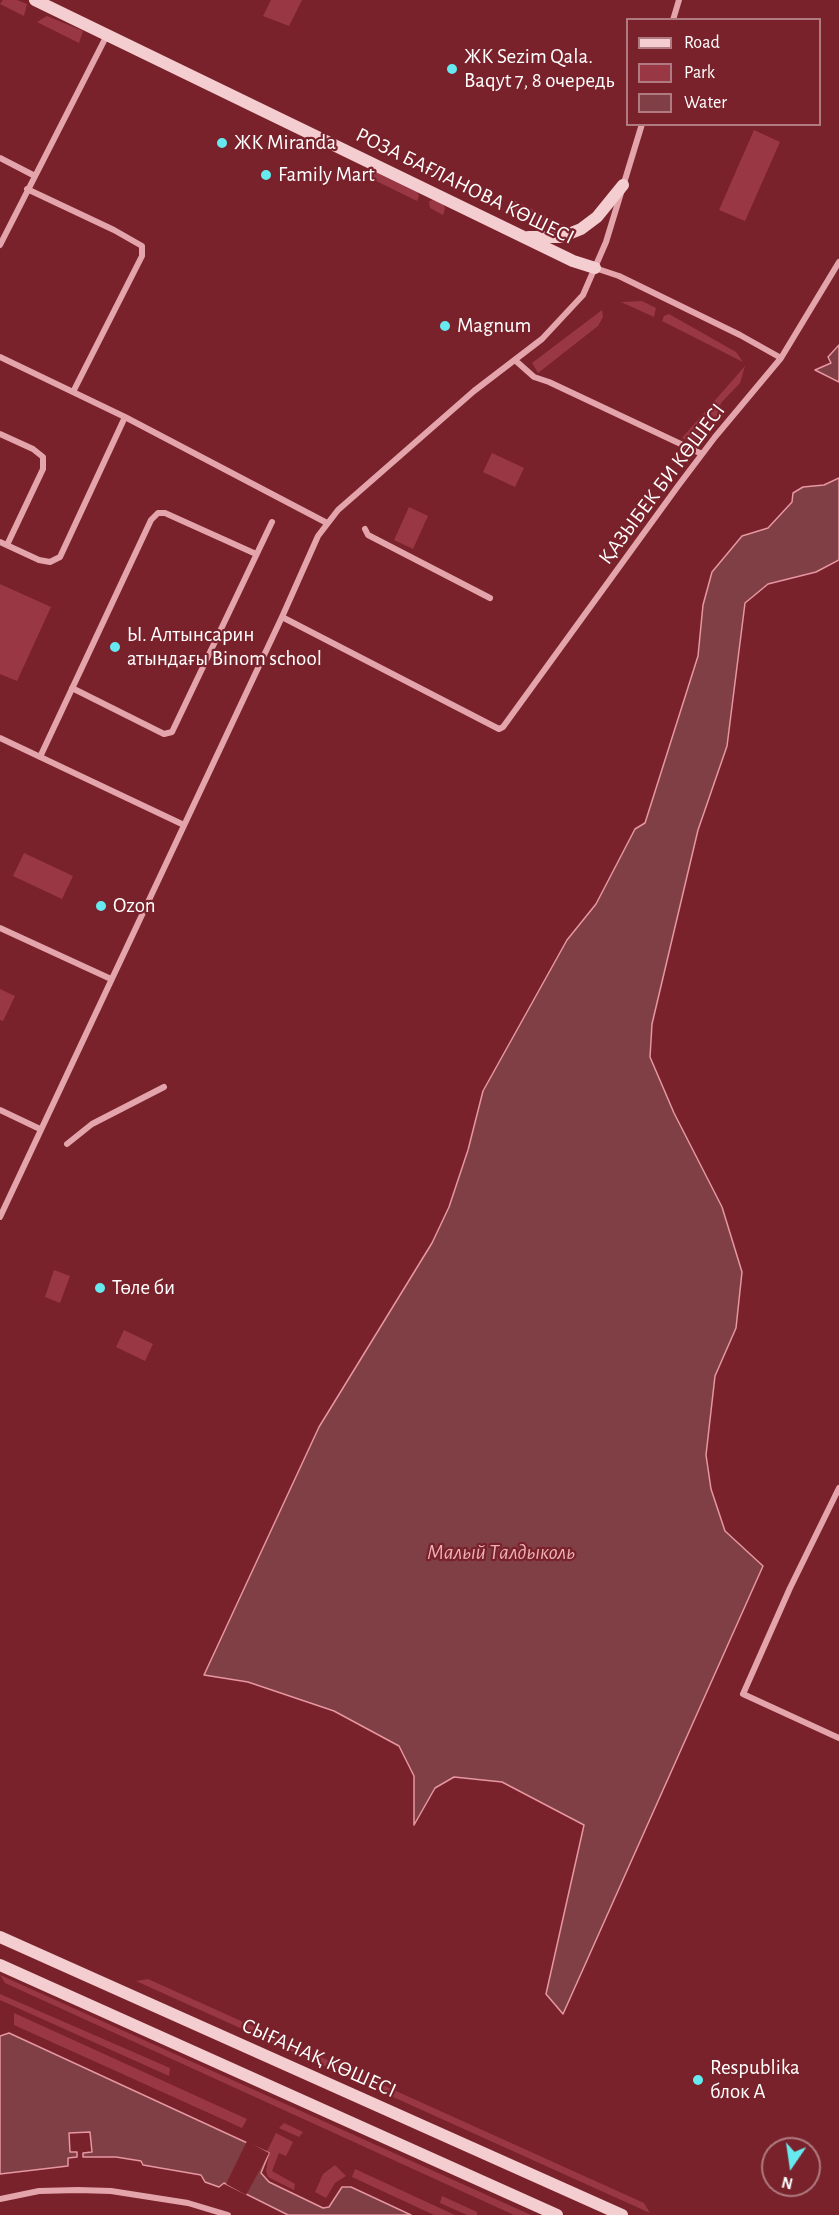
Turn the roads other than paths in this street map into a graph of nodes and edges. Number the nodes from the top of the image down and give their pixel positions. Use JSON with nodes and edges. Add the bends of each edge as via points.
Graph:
{"nodes":[{"id":1,"x":35,"y":0,"type":"edge"},
{"id":2,"x":679,"y":0,"type":"edge"},
{"id":3,"x":674,"y":18,"type":"edge"},
{"id":4,"x":107,"y":35,"type":"junction"},
{"id":5,"x":641,"y":126,"type":"edge"},
{"id":6,"x":0,"y":158,"type":"edge"},
{"id":7,"x":35,"y":176,"type":"junction"},
{"id":8,"x":623,"y":185,"type":"junction"},
{"id":9,"x":27,"y":189,"type":"junction"},
{"id":10,"x":525,"y":237,"type":"junction"},
{"id":11,"x":0,"y":244,"type":"edge"},
{"id":12,"x":839,"y":262,"type":"edge"},
{"id":13,"x":595,"y":268,"type":"junction"},
{"id":14,"x":0,"y":357,"type":"edge"},
{"id":15,"x":781,"y":358,"type":"junction"},
{"id":16,"x":516,"y":361,"type":"junction"},
{"id":17,"x":73,"y":392,"type":"junction"},
{"id":18,"x":125,"y":417,"type":"junction"},
{"id":19,"x":0,"y":434,"type":"edge"},
{"id":20,"x":702,"y":454,"type":"junction"},
{"id":21,"x":272,"y":522,"type":"dead end"},
{"id":22,"x":327,"y":523,"type":"junction"},
{"id":23,"x":365,"y":529,"type":"dead end"},
{"id":24,"x":3,"y":543,"type":"edge"},
{"id":25,"x":256,"y":554,"type":"junction"},
{"id":26,"x":490,"y":598,"type":"dead end"},
{"id":27,"x":282,"y":617,"type":"junction"},
{"id":28,"x":72,"y":688,"type":"junction"},
{"id":29,"x":0,"y":738,"type":"edge"},
{"id":30,"x":40,"y":757,"type":"junction"},
{"id":31,"x":184,"y":825,"type":"junction"},
{"id":32,"x":0,"y":928,"type":"edge"},
{"id":33,"x":111,"y":979,"type":"junction"},
{"id":34,"x":164,"y":1087,"type":"dead end"},
{"id":35,"x":0,"y":1110,"type":"edge"},
{"id":36,"x":40,"y":1129,"type":"junction"},
{"id":37,"x":67,"y":1144,"type":"dead end"},
{"id":38,"x":0,"y":1217,"type":"edge"},
{"id":39,"x":839,"y":1488,"type":"edge"},
{"id":40,"x":839,"y":1738,"type":"edge"},
{"id":41,"x":0,"y":1937,"type":"edge"},
{"id":42,"x":0,"y":1965,"type":"edge"},
{"id":43,"x":0,"y":2199,"type":"edge"},
{"id":44,"x":228,"y":2215,"type":"edge"},
{"id":45,"x":557,"y":2215,"type":"edge"},
{"id":46,"x":622,"y":2215,"type":"edge"}],
"edges":[{"from":1,"to":4,"type":"main road","name":"РОЗА БАҒЛАНОВА КӨШЕСІ"},
{"from":2,"to":3,"type":"street"},
{"from":4,"to":7,"type":"street"},
{"from":4,"to":10,"type":"main road","name":"РОЗА БАҒЛАНОВА КӨШЕСІ"},
{"from":5,"to":8,"type":"street"},
{"from":6,"to":7,"type":"street"},
{"from":7,"to":9,"type":"street"},
{"from":8,"to":10,"type":"main road","via":[[581,230],[561,237]]},
{"from":8,"to":13,"type":"street"},
{"from":9,"to":11,"type":"street"},
{"from":9,"to":17,"type":"street","via":[[142,246],[142,256]]},
{"from":10,"to":13,"type":"main road","name":"РОЗА БАҒЛАНОВА КӨШЕСІ"},
{"from":12,"to":15,"type":"street","name":"ҚАЗЫБЕК БИ КӨШЕСІ"},
{"from":13,"to":15,"type":"street","name":"РОЗА БАҒЛАНОВА КӨШЕСІ","via":[[741,335]]},
{"from":13,"to":16,"type":"street","via":[[583,295]]},
{"from":14,"to":17,"type":"street"},
{"from":15,"to":20,"type":"street","name":"ҚАЗЫБЕК БИ КӨШЕСІ"},
{"from":16,"to":20,"type":"street","via":[[534,377]]},
{"from":16,"to":22,"type":"street","via":[[474,391]]},
{"from":17,"to":18,"type":"street"},
{"from":18,"to":22,"type":"street"},
{"from":18,"to":24,"type":"street","via":[[60,557],[50,562],[39,560]]},
{"from":19,"to":24,"type":"street","via":[[43,457],[43,469]]},
{"from":20,"to":27,"type":"street","name":"ҚАЗЫБЕК БИ КӨШЕСІ","via":[[499,729]]},
{"from":21,"to":25,"type":"street"},
{"from":22,"to":27,"type":"street"},
{"from":23,"to":26,"type":"street","via":[[368,535]]},
{"from":25,"to":28,"type":"street","via":[[158,513],[151,520]]},
{"from":25,"to":28,"type":"street","via":[[172,732],[164,734]]},
{"from":27,"to":31,"type":"street"},
{"from":28,"to":30,"type":"street"},
{"from":29,"to":30,"type":"street"},
{"from":30,"to":31,"type":"street"},
{"from":31,"to":33,"type":"street"},
{"from":32,"to":33,"type":"street"},
{"from":33,"to":36,"type":"street"},
{"from":34,"to":37,"type":"street","via":[[92,1124]]},
{"from":35,"to":36,"type":"street"},
{"from":36,"to":38,"type":"street"},
{"from":39,"to":40,"type":"street","via":[[743,1694]]},
{"from":41,"to":46,"type":"main road","name":"СЫҒАНАҚ КӨШЕСІ"},
{"from":42,"to":45,"type":"main road"},
{"from":43,"to":44,"type":"street","via":[[39,2191],[111,2191],[188,2203]]}]}
